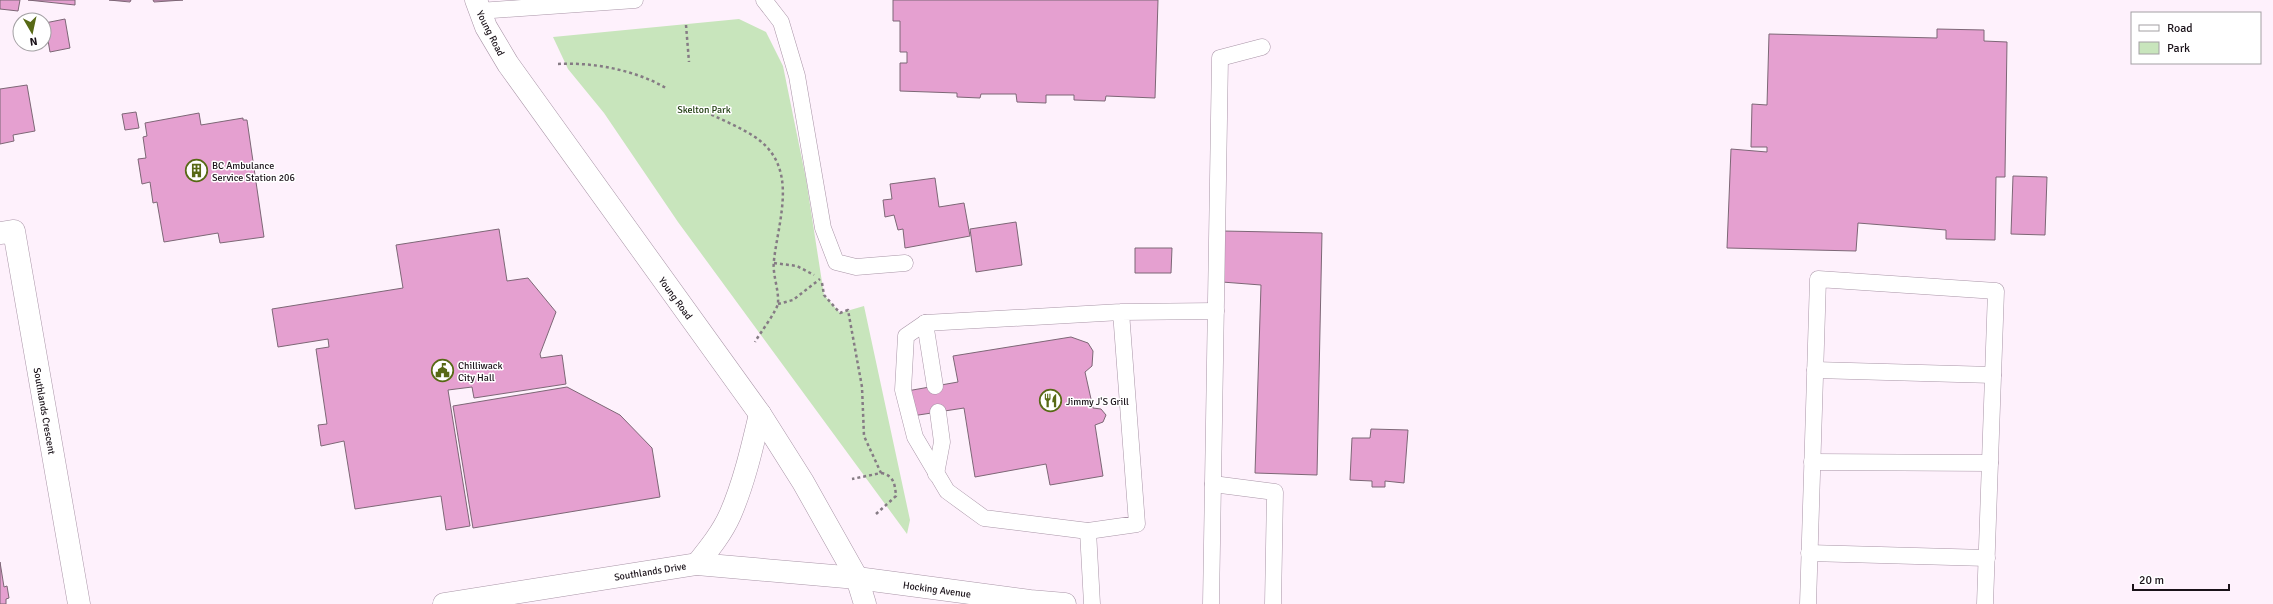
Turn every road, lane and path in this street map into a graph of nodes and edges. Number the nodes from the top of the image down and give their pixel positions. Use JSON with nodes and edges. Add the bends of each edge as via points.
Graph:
{"nodes":[{"id":1,"x":635,"y":0,"type":"edge"},
{"id":2,"x":764,"y":0,"type":"edge"},
{"id":3,"x":477,"y":5,"type":"edge"},
{"id":4,"x":686,"y":25,"type":"dead end"},
{"id":5,"x":1262,"y":47,"type":"dead end"},
{"id":6,"x":689,"y":62,"type":"dead end"},
{"id":7,"x":558,"y":64,"type":"dead end"},
{"id":8,"x":666,"y":88,"type":"dead end"},
{"id":9,"x":706,"y":112,"type":"dead end"},
{"id":10,"x":0,"y":233,"type":"edge"},
{"id":11,"x":774,"y":263,"type":"junction"},
{"id":12,"x":904,"y":263,"type":"dead end"},
{"id":13,"x":821,"y":278,"type":"junction"},
{"id":14,"x":778,"y":304,"type":"junction"},
{"id":15,"x":1216,"y":311,"type":"junction"},
{"id":16,"x":1121,"y":312,"type":"junction"},
{"id":17,"x":925,"y":324,"type":"junction"},
{"id":18,"x":755,"y":342,"type":"dead end"},
{"id":19,"x":1815,"y":370,"type":"junction"},
{"id":20,"x":1993,"y":375,"type":"junction"},
{"id":21,"x":935,"y":386,"type":"dead end"},
{"id":22,"x":938,"y":412,"type":"dead end"},
{"id":23,"x":760,"y":414,"type":"junction"},
{"id":24,"x":1812,"y":462,"type":"junction"},
{"id":25,"x":1990,"y":463,"type":"junction"},
{"id":26,"x":881,"y":473,"type":"junction"},
{"id":27,"x":936,"y":474,"type":"junction"},
{"id":28,"x":852,"y":479,"type":"dead end"},
{"id":29,"x":1214,"y":484,"type":"junction"},
{"id":30,"x":876,"y":514,"type":"dead end"},
{"id":31,"x":1088,"y":531,"type":"junction"},
{"id":32,"x":1809,"y":553,"type":"junction"},
{"id":33,"x":1987,"y":558,"type":"junction"},
{"id":34,"x":697,"y":564,"type":"junction"},
{"id":35,"x":857,"y":578,"type":"junction"},
{"id":36,"x":1028,"y":603,"type":"edge"},
{"id":37,"x":79,"y":604,"type":"edge"},
{"id":38,"x":444,"y":604,"type":"edge"},
{"id":39,"x":865,"y":604,"type":"edge"},
{"id":40,"x":1065,"y":604,"type":"edge"},
{"id":41,"x":1092,"y":604,"type":"edge"},
{"id":42,"x":1211,"y":604,"type":"edge"},
{"id":43,"x":1273,"y":604,"type":"edge"},
{"id":44,"x":1808,"y":604,"type":"edge"},
{"id":45,"x":1985,"y":604,"type":"edge"}],
"edges":[{"from":1,"to":3,"type":"lane"},
{"from":2,"to":12,"type":"lane","via":[[781,22],[797,76],[823,228],[836,262],[856,267]]},
{"from":3,"to":23,"type":"street","name":"Young Road","via":[[486,27],[508,64]]},
{"from":4,"to":6,"type":"path"},
{"from":5,"to":15,"type":"lane","via":[[1220,58]]},
{"from":7,"to":8,"type":"path","via":[[579,63],[615,70],[652,80]]},
{"from":9,"to":11,"type":"path","via":[[756,138],[778,163],[783,177],[783,194]]},
{"from":10,"to":37,"type":"street","name":"Southlands Crescent","via":[[14,231]]},
{"from":11,"to":13,"type":"path","via":[[797,266]]},
{"from":11,"to":14,"type":"path"},
{"from":13,"to":14,"type":"path","via":[[793,300]]},
{"from":13,"to":26,"type":"path","via":[[824,295],[840,313],[848,310],[862,387],[864,436]]},
{"from":14,"to":18,"type":"path"},
{"from":15,"to":16,"type":"lane"},
{"from":15,"to":29,"type":"lane"},
{"from":16,"to":17,"type":"lane"},
{"from":16,"to":31,"type":"lane","via":[[1137,524]]},
{"from":17,"to":21,"type":"lane"},
{"from":17,"to":27,"type":"lane","via":[[906,336],[903,390],[915,437]]},
{"from":19,"to":20,"type":"lane"},
{"from":19,"to":20,"type":"lane","via":[[1818,279],[1996,290]]},
{"from":19,"to":24,"type":"lane"},
{"from":20,"to":25,"type":"lane"},
{"from":22,"to":27,"type":"lane","via":[[942,442]]},
{"from":23,"to":34,"type":"street","via":[[750,456],[730,516],[716,540]]},
{"from":23,"to":35,"type":"street","name":"Young Road","via":[[803,482]]},
{"from":24,"to":25,"type":"lane"},
{"from":24,"to":32,"type":"lane"},
{"from":25,"to":33,"type":"lane"},
{"from":26,"to":28,"type":"path"},
{"from":26,"to":30,"type":"path","via":[[892,479],[896,496]]},
{"from":27,"to":31,"type":"lane","via":[[947,491],[984,518]]},
{"from":29,"to":42,"type":"lane"},
{"from":29,"to":43,"type":"lane","via":[[1275,492]]},
{"from":31,"to":41,"type":"lane"},
{"from":32,"to":33,"type":"lane"},
{"from":32,"to":44,"type":"lane"},
{"from":33,"to":45,"type":"lane"},
{"from":34,"to":35,"type":"street","name":"Southlands Drive"},
{"from":34,"to":38,"type":"street","name":"Southlands Drive"},
{"from":35,"to":36,"type":"street","name":"Hocking Avenue"},
{"from":35,"to":39,"type":"street","name":"Young Road"},
{"from":36,"to":40,"type":"street","name":"Hocking Avenue"}]}
